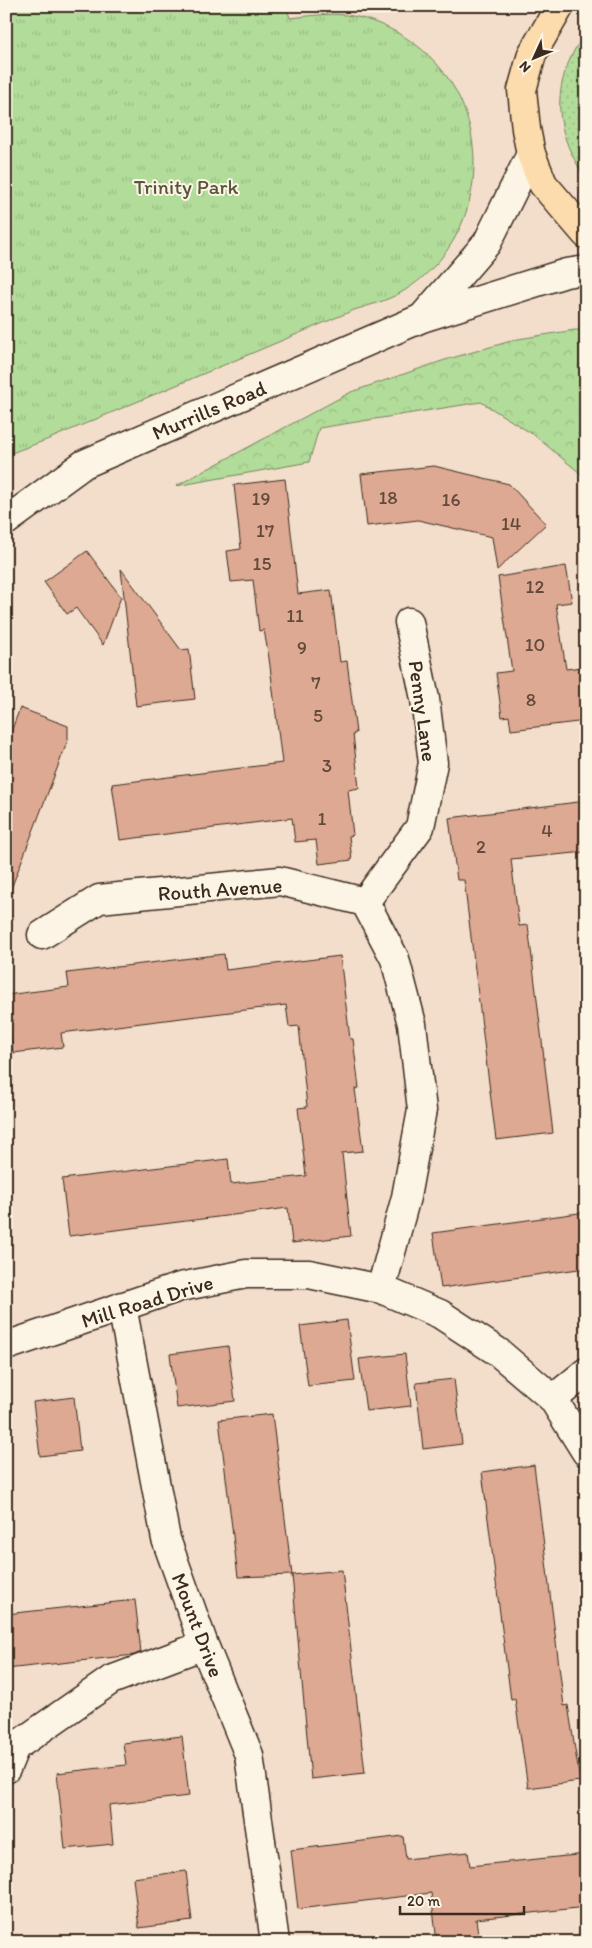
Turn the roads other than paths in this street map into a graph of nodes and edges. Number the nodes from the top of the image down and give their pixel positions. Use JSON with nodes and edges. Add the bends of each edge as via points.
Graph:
{"nodes":[{"id":1,"x":560,"y":6,"type":"edge"},
{"id":2,"x":531,"y":154,"type":"junction"},
{"id":3,"x":586,"y":234,"type":"edge"},
{"id":4,"x":586,"y":270,"type":"edge"},
{"id":5,"x":422,"y":318,"type":"junction"},
{"id":6,"x":6,"y":521,"type":"edge"},
{"id":7,"x":409,"y":622,"type":"dead end"},
{"id":8,"x":365,"y":902,"type":"junction"},
{"id":9,"x":42,"y":935,"type":"dead end"},
{"id":10,"x":381,"y":1288,"type":"junction"},
{"id":11,"x":122,"y":1306,"type":"junction"},
{"id":12,"x":6,"y":1346,"type":"edge"},
{"id":13,"x":586,"y":1372,"type":"edge"},
{"id":14,"x":553,"y":1399,"type":"junction"},
{"id":15,"x":586,"y":1452,"type":"edge"},
{"id":16,"x":204,"y":1646,"type":"junction"},
{"id":17,"x":6,"y":1769,"type":"edge"},
{"id":18,"x":275,"y":1942,"type":"edge"}],
"edges":[{"from":1,"to":2,"type":"main road","via":[[532,54],[522,90]]},
{"from":2,"to":3,"type":"main road","via":[[543,184]]},
{"from":2,"to":5,"type":"street","name":"Murrills Road","via":[[487,243]]},
{"from":4,"to":5,"type":"street","name":"Murrills Road","via":[[566,273]]},
{"from":5,"to":6,"type":"street","name":"Murrills Road","via":[[84,464]]},
{"from":7,"to":8,"type":"street","name":"Penny Lane","via":[[432,763],[420,827]]},
{"from":8,"to":9,"type":"street","name":"Routh Avenue","via":[[280,881],[108,898],[99,899]]},
{"from":8,"to":10,"type":"street","via":[[395,959],[412,1024],[422,1110],[406,1197]]},
{"from":10,"to":11,"type":"street","name":"Mill Road Drive","via":[[309,1274],[246,1274],[180,1287]]},
{"from":10,"to":14,"type":"street","name":"Mill Road Drive","via":[[440,1314],[498,1352]]},
{"from":11,"to":12,"type":"street","name":"Mill Road Drive"},
{"from":11,"to":16,"type":"street","name":"Mount Drive","via":[[166,1539]]},
{"from":13,"to":14,"type":"street"},
{"from":14,"to":15,"type":"street","name":"Mill Road Drive"},
{"from":16,"to":17,"type":"street","via":[[111,1680],[15,1747]]},
{"from":16,"to":18,"type":"street","name":"Mount Drive","via":[[249,1755]]}]}
